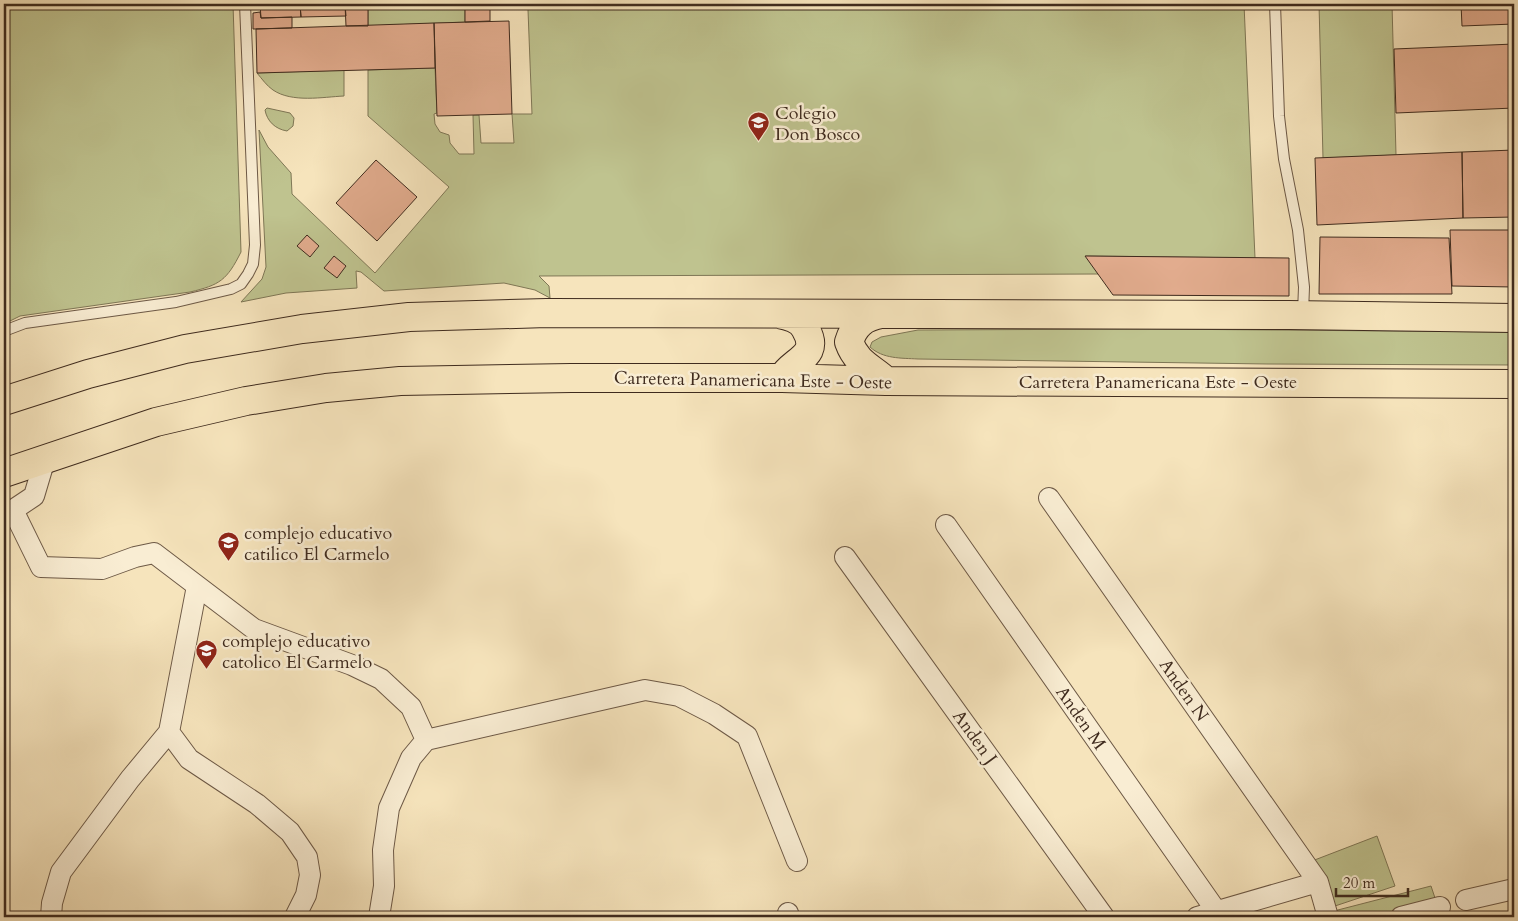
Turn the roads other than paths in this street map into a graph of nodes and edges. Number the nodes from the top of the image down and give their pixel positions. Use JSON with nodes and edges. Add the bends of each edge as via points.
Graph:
{"nodes":[{"id":1,"x":245,"y":4,"type":"edge"},
{"id":2,"x":1275,"y":4,"type":"edge"},
{"id":3,"x":776,"y":314,"type":"junction"},
{"id":4,"x":885,"y":314,"type":"junction"},
{"id":5,"x":1303,"y":315,"type":"junction"},
{"id":6,"x":1514,"y":318,"type":"edge"},
{"id":7,"x":4,"y":331,"type":"edge"},
{"id":8,"x":782,"y":378,"type":"junction"},
{"id":9,"x":886,"y":381,"type":"junction"},
{"id":10,"x":1514,"y":384,"type":"edge"},
{"id":11,"x":4,"y":401,"type":"edge"},
{"id":12,"x":45,"y":459,"type":"junction"},
{"id":13,"x":4,"y":473,"type":"edge"},
{"id":14,"x":1049,"y":498,"type":"dead end"},
{"id":15,"x":8,"y":511,"type":"edge"},
{"id":16,"x":946,"y":525,"type":"dead end"},
{"id":17,"x":845,"y":558,"type":"dead end"},
{"id":18,"x":198,"y":586,"type":"junction"},
{"id":19,"x":169,"y":732,"type":"junction"},
{"id":20,"x":426,"y":740,"type":"junction"},
{"id":21,"x":797,"y":861,"type":"dead end"},
{"id":22,"x":1318,"y":882,"type":"junction"},
{"id":23,"x":1514,"y":889,"type":"edge"},
{"id":24,"x":1466,"y":900,"type":"dead end"},
{"id":25,"x":1440,"y":907,"type":"dead end"},
{"id":26,"x":1211,"y":915,"type":"edge"},
{"id":27,"x":51,"y":917,"type":"edge"},
{"id":28,"x":295,"y":917,"type":"edge"},
{"id":29,"x":379,"y":917,"type":"edge"},
{"id":30,"x":1104,"y":917,"type":"edge"},
{"id":31,"x":1328,"y":917,"type":"edge"},
{"id":32,"x":1401,"y":917,"type":"edge"}],
"edges":[{"from":1,"to":7,"type":"lane","via":[[255,245],[253,264],[241,284],[176,302],[25,322]]},
{"from":2,"to":5,"type":"lane","via":[[1279,116],[1298,230],[1304,287]]},
{"from":3,"to":4,"type":"highway"},
{"from":3,"to":8,"type":"highway","via":[[804,325],[811,342],[803,359],[787,369]]},
{"from":3,"to":11,"type":"highway","via":[[457,314],[364,321],[302,328],[185,349],[88,374]]},
{"from":4,"to":5,"type":"highway"},
{"from":4,"to":9,"type":"highway","via":[[857,324],[849,342],[857,359]]},
{"from":5,"to":6,"type":"highway"},
{"from":8,"to":9,"type":"highway","name":"Carretera Panamericana Este - Oeste"},
{"from":8,"to":12,"type":"highway","name":"Carretera Panamericana Este - Oeste","via":[[400,381],[326,388],[246,401],[156,422]]},
{"from":9,"to":10,"type":"highway","name":"Carretera Panamericana Este - Oeste"},
{"from":12,"to":13,"type":"highway","name":"Carretera Panamericana Este - Oeste"},
{"from":12,"to":15,"type":"street","via":[[34,496]]},
{"from":14,"to":22,"type":"street","name":"Anden N"},
{"from":15,"to":18,"type":"street","via":[[41,567],[102,569],[154,553]]},
{"from":16,"to":26,"type":"street","name":"Anden M"},
{"from":17,"to":30,"type":"street","name":"Anden J"},
{"from":18,"to":19,"type":"street"},
{"from":18,"to":20,"type":"street","via":[[254,629],[352,664],[380,679],[411,707]]},
{"from":19,"to":27,"type":"street","via":[[118,794],[61,872]]},
{"from":19,"to":28,"type":"street","via":[[189,759],[257,804],[290,832],[307,857],[310,875],[306,895]]},
{"from":20,"to":21,"type":"street","via":[[645,690],[679,696],[747,736]]},
{"from":20,"to":29,"type":"street","via":[[411,758],[389,808]]},
{"from":22,"to":26,"type":"street"},
{"from":22,"to":31,"type":"street","name":"Anden N"},
{"from":23,"to":24,"type":"street"},
{"from":25,"to":32,"type":"street"}]}
